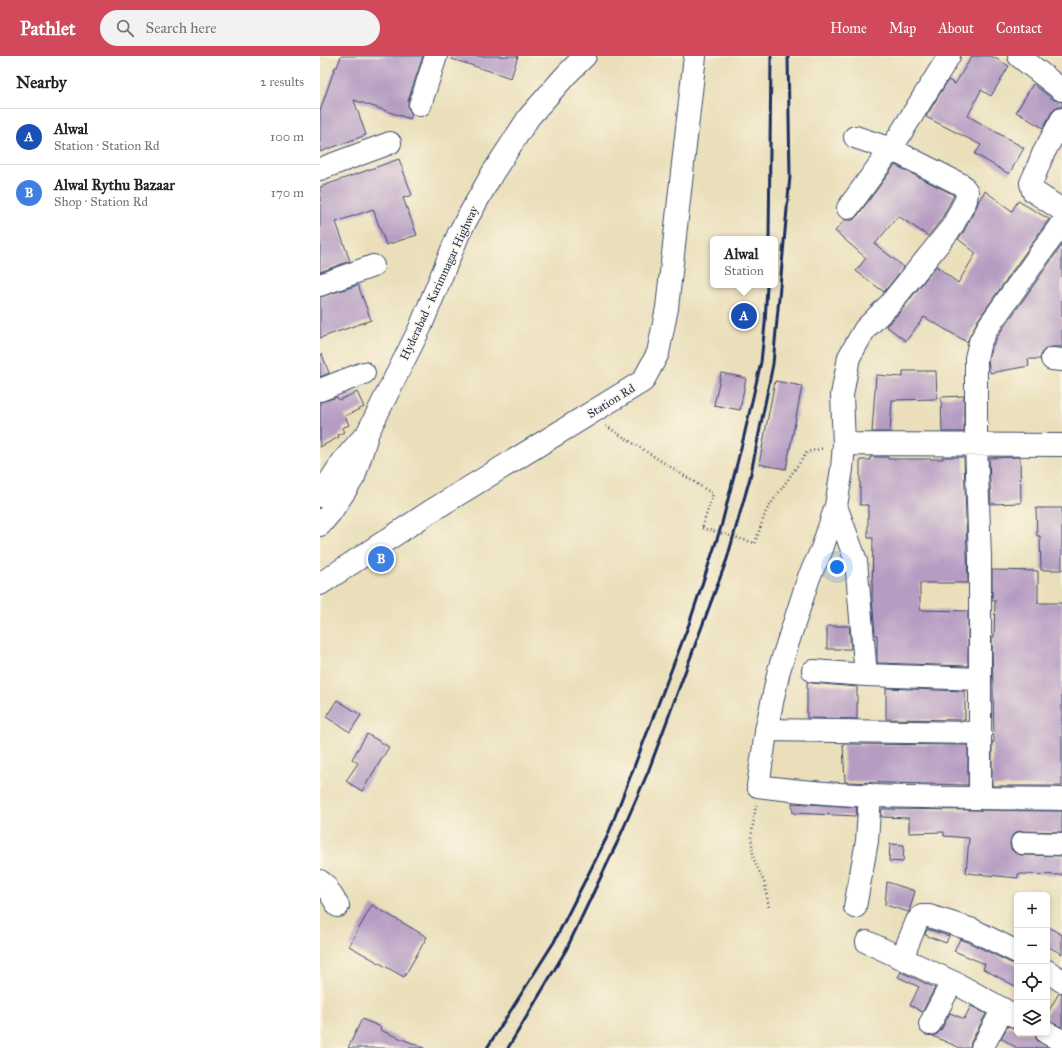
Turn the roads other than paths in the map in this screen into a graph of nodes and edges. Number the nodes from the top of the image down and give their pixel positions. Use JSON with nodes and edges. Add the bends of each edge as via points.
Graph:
{"nodes":[{"id":1,"x":436,"y":56,"type":"edge"},
{"id":2,"x":585,"y":56,"type":"edge"},
{"id":3,"x":695,"y":56,"type":"edge"},
{"id":4,"x":950,"y":56,"type":"edge"},
{"id":5,"x":1019,"y":56,"type":"edge"},
{"id":6,"x":1062,"y":90,"type":"edge"},
{"id":7,"x":420,"y":105,"type":"dead end"},
{"id":8,"x":1062,"y":119,"type":"edge"},
{"id":9,"x":856,"y":137,"type":"dead end"},
{"id":10,"x":390,"y":143,"type":"dead end"},
{"id":11,"x":891,"y":149,"type":"junction"},
{"id":12,"x":320,"y":169,"type":"edge"},
{"id":13,"x":848,"y":208,"type":"dead end"},
{"id":14,"x":1062,"y":210,"type":"edge"},
{"id":15,"x":1062,"y":223,"type":"edge"},
{"id":16,"x":374,"y":266,"type":"dead end"},
{"id":17,"x":320,"y":285,"type":"edge"},
{"id":18,"x":364,"y":373,"type":"dead end"},
{"id":19,"x":320,"y":390,"type":"edge"},
{"id":20,"x":368,"y":432,"type":"junction"},
{"id":21,"x":844,"y":444,"type":"junction"},
{"id":22,"x":976,"y":444,"type":"junction"},
{"id":23,"x":1062,"y":445,"type":"edge"},
{"id":24,"x":320,"y":496,"type":"edge"},
{"id":25,"x":836,"y":506,"type":"junction"},
{"id":26,"x":320,"y":525,"type":"edge"},
{"id":27,"x":320,"y":584,"type":"edge"},
{"id":28,"x":813,"y":671,"type":"dead end"},
{"id":29,"x":866,"y":675,"type":"junction"},
{"id":30,"x":980,"y":679,"type":"junction"},
{"id":31,"x":766,"y":730,"type":"junction"},
{"id":32,"x":980,"y":733,"type":"junction"},
{"id":33,"x":870,"y":795,"type":"junction"},
{"id":34,"x":980,"y":797,"type":"junction"},
{"id":35,"x":1062,"y":799,"type":"edge"},
{"id":36,"x":1022,"y":843,"type":"dead end"},
{"id":37,"x":1062,"y":844,"type":"edge"},
{"id":38,"x":320,"y":881,"type":"edge"},
{"id":39,"x":338,"y":906,"type":"dead end"},
{"id":40,"x":855,"y":907,"type":"dead end"},
{"id":41,"x":867,"y":942,"type":"dead end"},
{"id":42,"x":1014,"y":950,"type":"edge"},
{"id":43,"x":902,"y":958,"type":"junction"},
{"id":44,"x":1050,"y":973,"type":"edge"},
{"id":45,"x":1062,"y":981,"type":"edge"},
{"id":46,"x":952,"y":982,"type":"junction"},
{"id":47,"x":1010,"y":1013,"type":"edge"},
{"id":48,"x":930,"y":1024,"type":"dead end"},
{"id":49,"x":1050,"y":1035,"type":"edge"},
{"id":50,"x":1062,"y":1041,"type":"edge"},
{"id":51,"x":982,"y":1048,"type":"edge"}],
"edges":[{"from":1,"to":7,"type":"street"},
{"from":2,"to":20,"type":"street","name":"Hyderabad - Karimnagar Highway","via":[[529,116],[492,174],[459,233],[420,328]]},
{"from":3,"to":27,"type":"street","name":"Station Rd","via":[[667,308],[658,353],[643,381],[431,511]]},
{"from":4,"to":11,"type":"street"},
{"from":5,"to":6,"type":"street"},
{"from":8,"to":14,"type":"street","via":[[1031,183],[1033,191]]},
{"from":9,"to":11,"type":"street"},
{"from":10,"to":12,"type":"street"},
{"from":11,"to":13,"type":"street"},
{"from":11,"to":21,"type":"street","via":[[962,185],[967,192],[966,200],[952,227],[890,304],[865,329],[849,357],[842,395]]},
{"from":15,"to":22,"type":"street","via":[[980,342],[976,358]]},
{"from":16,"to":17,"type":"street"},
{"from":18,"to":19,"type":"street"},
{"from":20,"to":24,"type":"street","via":[[343,461]]},
{"from":20,"to":26,"type":"street","name":"Hyderabad - Karimnagar Highway","via":[[354,477]]},
{"from":21,"to":22,"type":"street"},
{"from":21,"to":25,"type":"street"},
{"from":22,"to":23,"type":"street"},
{"from":22,"to":30,"type":"street","via":[[980,558]]},
{"from":25,"to":29,"type":"street","via":[[856,561]]},
{"from":25,"to":31,"type":"street","via":[[822,550],[809,577],[779,670]]},
{"from":28,"to":29,"type":"street"},
{"from":29,"to":30,"type":"street"},
{"from":30,"to":32,"type":"street"},
{"from":31,"to":32,"type":"street"},
{"from":31,"to":33,"type":"street","via":[[758,786]]},
{"from":32,"to":34,"type":"street"},
{"from":33,"to":34,"type":"street"},
{"from":33,"to":40,"type":"street","via":[[867,841]]},
{"from":34,"to":35,"type":"street"},
{"from":36,"to":37,"type":"street"},
{"from":38,"to":39,"type":"street"},
{"from":41,"to":43,"type":"street"},
{"from":42,"to":43,"type":"street","via":[[973,930],[922,916],[917,921]]},
{"from":43,"to":46,"type":"street"},
{"from":44,"to":45,"type":"street"},
{"from":46,"to":47,"type":"street"},
{"from":46,"to":48,"type":"street"},
{"from":47,"to":51,"type":"street"},
{"from":49,"to":50,"type":"street"}]}
